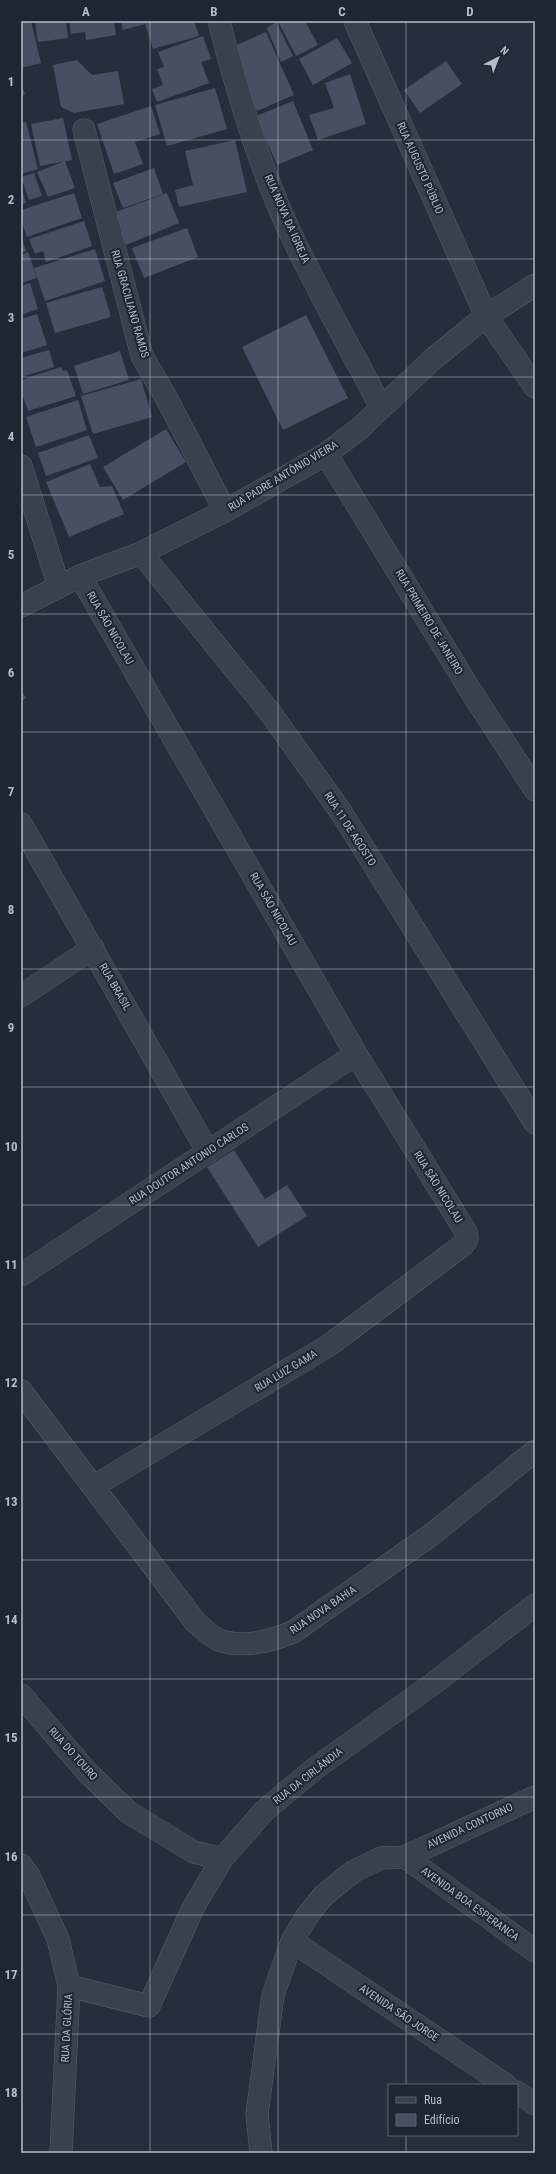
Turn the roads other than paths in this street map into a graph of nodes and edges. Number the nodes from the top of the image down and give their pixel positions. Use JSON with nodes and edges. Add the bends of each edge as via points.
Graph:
{"nodes":[{"id":1,"x":219,"y":21,"type":"edge"},
{"id":2,"x":355,"y":21,"type":"edge"},
{"id":3,"x":84,"y":130,"type":"dead end"},
{"id":4,"x":535,"y":285,"type":"edge"},
{"id":5,"x":486,"y":316,"type":"junction"},
{"id":6,"x":535,"y":387,"type":"edge"},
{"id":7,"x":381,"y":407,"type":"junction"},
{"id":8,"x":326,"y":454,"type":"junction"},
{"id":9,"x":21,"y":466,"type":"edge"},
{"id":10,"x":225,"y":511,"type":"junction"},
{"id":11,"x":141,"y":552,"type":"junction"},
{"id":12,"x":80,"y":576,"type":"junction"},
{"id":13,"x":59,"y":587,"type":"junction"},
{"id":14,"x":21,"y":606,"type":"edge"},
{"id":15,"x":535,"y":790,"type":"edge"},
{"id":16,"x":21,"y":824,"type":"edge"},
{"id":17,"x":93,"y":948,"type":"junction"},
{"id":18,"x":21,"y":996,"type":"edge"},
{"id":19,"x":356,"y":1054,"type":"junction"},
{"id":20,"x":535,"y":1123,"type":"edge"},
{"id":21,"x":208,"y":1152,"type":"junction"},
{"id":22,"x":467,"y":1239,"type":"joint"},
{"id":23,"x":21,"y":1275,"type":"edge"},
{"id":24,"x":21,"y":1391,"type":"edge"},
{"id":25,"x":535,"y":1451,"type":"edge"},
{"id":26,"x":94,"y":1486,"type":"junction"},
{"id":27,"x":535,"y":1605,"type":"edge"},
{"id":28,"x":21,"y":1695,"type":"edge"},
{"id":29,"x":535,"y":1797,"type":"edge"},
{"id":30,"x":405,"y":1857,"type":"junction"},
{"id":31,"x":222,"y":1859,"type":"junction"},
{"id":32,"x":21,"y":1865,"type":"edge"},
{"id":33,"x":292,"y":1941,"type":"junction"},
{"id":34,"x":535,"y":1951,"type":"edge"},
{"id":35,"x":69,"y":1986,"type":"junction"},
{"id":36,"x":505,"y":2084,"type":"edge"},
{"id":37,"x":518,"y":2093,"type":"edge"},
{"id":38,"x":535,"y":2104,"type":"edge"},
{"id":39,"x":61,"y":2153,"type":"edge"},
{"id":40,"x":261,"y":2153,"type":"edge"}],
"edges":[{"from":1,"to":7,"type":"street","name":"RUA NOVA DA IGREJA","via":[[234,83],[256,149],[289,230]]},
{"from":2,"to":5,"type":"street","name":"RUA AUGUSTO PÚBLIO"},
{"from":3,"to":10,"type":"street","name":"RUA GRACILIANO RAMOS","via":[[142,356]]},
{"from":4,"to":5,"type":"street","name":"RUA PADRE ANTÔNIO VIEIRA"},
{"from":5,"to":6,"type":"street","name":"RUA AUGUSTO PÚBLIO"},
{"from":5,"to":7,"type":"street","name":"RUA PADRE ANTÔNIO VIEIRA","via":[[433,359]]},
{"from":7,"to":8,"type":"street","name":"RUA PADRE ANTÔNIO VIEIRA","via":[[359,429]]},
{"from":8,"to":10,"type":"street","name":"RUA PADRE ANTÔNIO VIEIRA"},
{"from":8,"to":15,"type":"street","name":"RUA PRIMEIRO DE JANEIRO","via":[[469,688]]},
{"from":9,"to":13,"type":"street"},
{"from":10,"to":11,"type":"street","name":"RUA PADRE ANTÔNIO VIEIRA"},
{"from":11,"to":12,"type":"street","name":"RUA PADRE ANTÔNIO VIEIRA"},
{"from":11,"to":20,"type":"street","name":"RUA 11 DE AGOSTO","via":[[269,711],[341,812]]},
{"from":12,"to":13,"type":"street","name":"RUA PADRE ANTÔNIO VIEIRA"},
{"from":12,"to":19,"type":"street","name":"RUA SÃO NICOLAU"},
{"from":13,"to":14,"type":"street","name":"RUA PADRE ANTÔNIO VIEIRA"},
{"from":16,"to":17,"type":"street","name":"RUA BRASIL"},
{"from":17,"to":18,"type":"street"},
{"from":17,"to":21,"type":"street","name":"RUA BRASIL"},
{"from":19,"to":21,"type":"street","name":"RUA DOUTOR ANTONIO CARLOS"},
{"from":19,"to":22,"type":"street","name":"RUA SÃO NICOLAU","via":[[466,1232]]},
{"from":21,"to":23,"type":"street","name":"RUA DOUTOR ANTONIO CARLOS"},
{"from":22,"to":26,"type":"street","name":"RUA LUIZ GAMA","via":[[463,1245],[328,1346]]},
{"from":24,"to":26,"type":"street","name":"RUA NOVA BAHIA"},
{"from":25,"to":26,"type":"street","name":"RUA NOVA BAHIA","via":[[431,1535],[292,1632],[270,1642],[247,1644],[219,1640],[196,1624]]},
{"from":27,"to":31,"type":"street","name":"RUA DA CIRLÂNDIA","via":[[434,1683],[313,1770],[264,1811]]},
{"from":28,"to":31,"type":"street","name":"RUA DO TOURO","via":[[88,1772],[128,1812],[194,1852]]},
{"from":29,"to":30,"type":"street","name":"AVENIDA CONTORNO"},
{"from":30,"to":33,"type":"street","via":[[381,1858],[354,1871],[323,1896]]},
{"from":30,"to":34,"type":"street","name":"AVENIDA BOA ESPERANCA"},
{"from":31,"to":35,"type":"street","name":"RUA DA CIRLÂNDIA","via":[[193,1908],[149,2006]]},
{"from":32,"to":35,"type":"street","name":"RUA DA GLÓRIA","via":[[29,1876],[58,1939]]},
{"from":33,"to":36,"type":"street","name":"AVENIDA SÃO JORGE"},
{"from":33,"to":40,"type":"street","via":[[273,1995],[256,2114]]},
{"from":35,"to":39,"type":"street","name":"RUA DA GLÓRIA"},
{"from":37,"to":38,"type":"street"}]}
